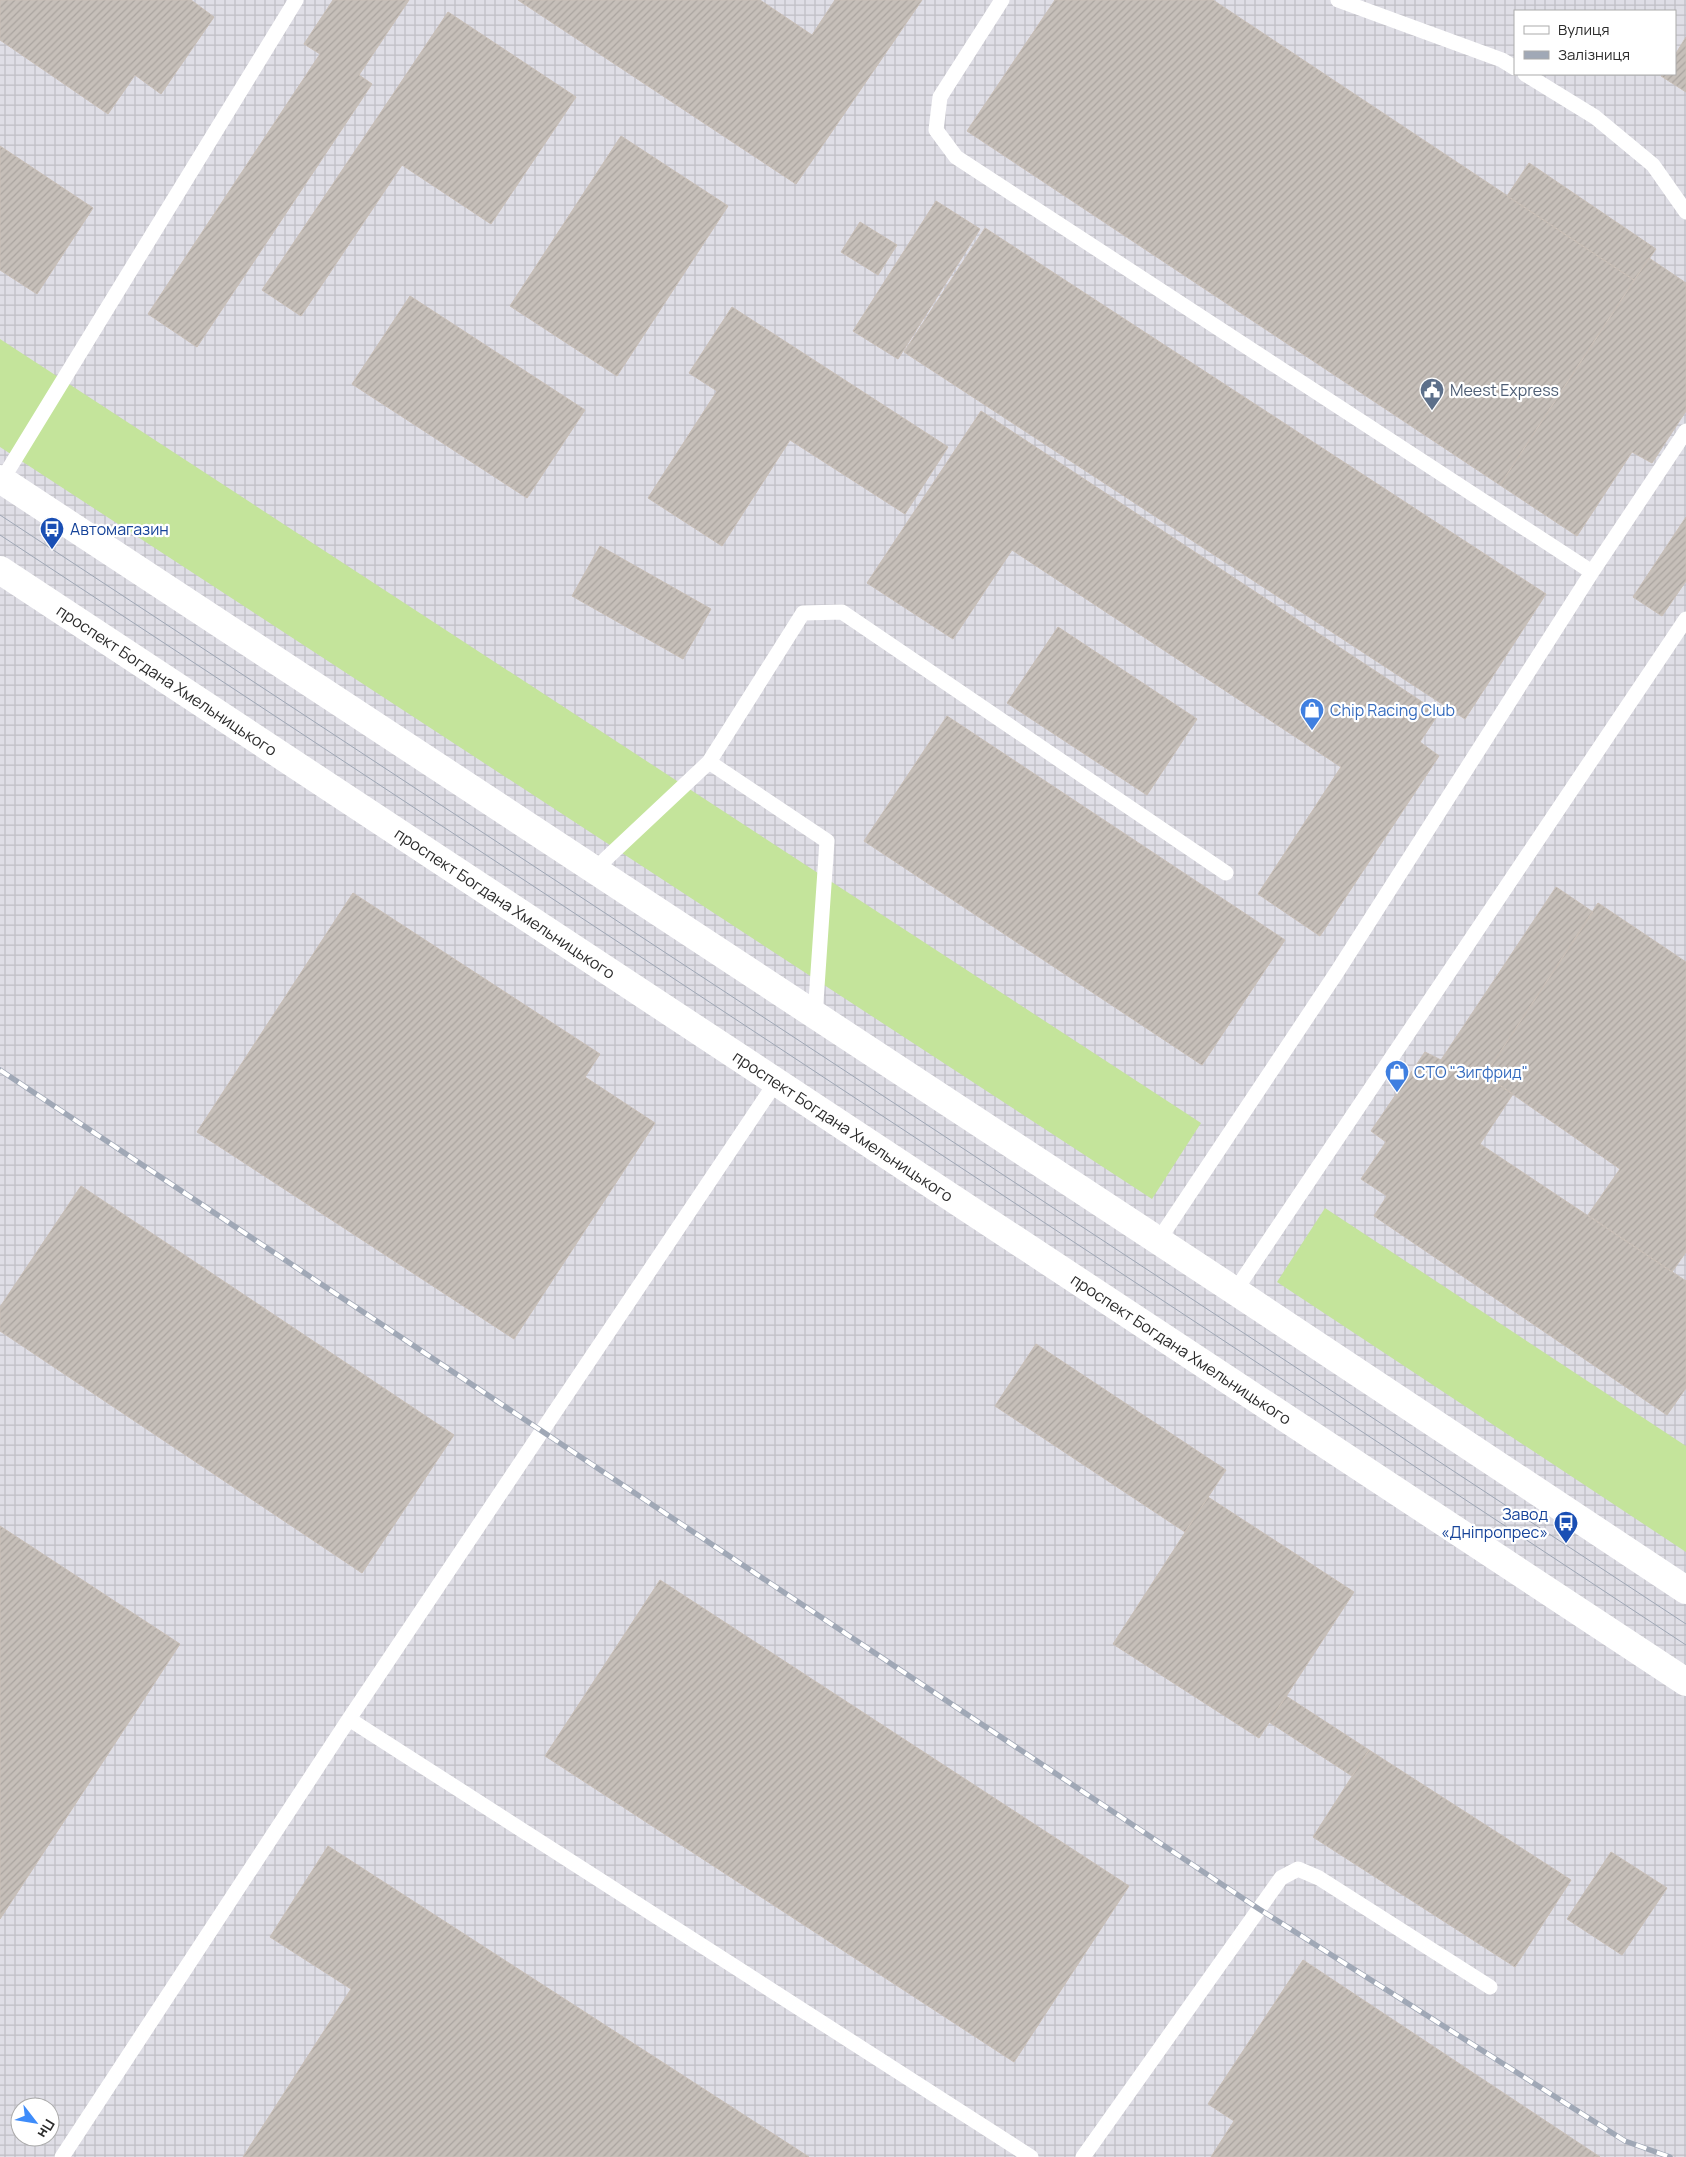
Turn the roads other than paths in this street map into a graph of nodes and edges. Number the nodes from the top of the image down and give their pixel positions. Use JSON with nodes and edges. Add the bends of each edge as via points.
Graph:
{"nodes":[{"id":1,"x":296,"y":0,"type":"edge"},
{"id":2,"x":1002,"y":0,"type":"edge"},
{"id":3,"x":1338,"y":0,"type":"edge"},
{"id":4,"x":1514,"y":67,"type":"edge"},
{"id":5,"x":1527,"y":75,"type":"edge"},
{"id":6,"x":1686,"y":212,"type":"edge"},
{"id":7,"x":1686,"y":431,"type":"edge"},
{"id":8,"x":1,"y":480,"type":"edge"},
{"id":9,"x":0,"y":570,"type":"edge"},
{"id":10,"x":1592,"y":572,"type":"junction"},
{"id":11,"x":1686,"y":619,"type":"edge"},
{"id":12,"x":709,"y":762,"type":"junction"},
{"id":13,"x":594,"y":870,"type":"junction"},
{"id":14,"x":1226,"y":873,"type":"dead end"},
{"id":15,"x":815,"y":1016,"type":"junction"},
{"id":16,"x":776,"y":1082,"type":"junction"},
{"id":17,"x":1158,"y":1241,"type":"junction"},
{"id":18,"x":1235,"y":1290,"type":"junction"},
{"id":19,"x":1686,"y":1590,"type":"edge"},
{"id":20,"x":1686,"y":1682,"type":"edge"},
{"id":21,"x":350,"y":1719,"type":"junction"},
{"id":22,"x":1490,"y":1987,"type":"dead end"},
{"id":23,"x":62,"y":2157,"type":"edge"},
{"id":24,"x":1031,"y":2157,"type":"edge"},
{"id":25,"x":1083,"y":2157,"type":"edge"}],
"edges":[{"from":1,"to":8,"type":"lane"},
{"from":2,"to":10,"type":"lane","via":[[940,96],[936,130],[956,156]]},
{"from":3,"to":4,"type":"lane","via":[[1502,60]]},
{"from":5,"to":6,"type":"lane","via":[[1595,117],[1653,165]]},
{"from":7,"to":10,"type":"lane"},
{"from":8,"to":13,"type":"main road"},
{"from":9,"to":16,"type":"main road","name":"проспект Богдана Хмельницького"},
{"from":10,"to":17,"type":"lane","via":[[1337,972]]},
{"from":11,"to":18,"type":"lane"},
{"from":12,"to":13,"type":"lane"},
{"from":12,"to":14,"type":"lane","via":[[803,613],[842,612]]},
{"from":12,"to":15,"type":"lane","via":[[827,841]]},
{"from":13,"to":15,"type":"main road"},
{"from":15,"to":17,"type":"main road"},
{"from":16,"to":20,"type":"main road","name":"проспект Богдана Хмельницького"},
{"from":16,"to":21,"type":"lane"},
{"from":17,"to":18,"type":"main road"},
{"from":18,"to":19,"type":"main road"},
{"from":21,"to":23,"type":"lane"},
{"from":21,"to":24,"type":"lane"},
{"from":22,"to":25,"type":"lane","via":[[1319,1878],[1298,1869],[1281,1878]]}]}
